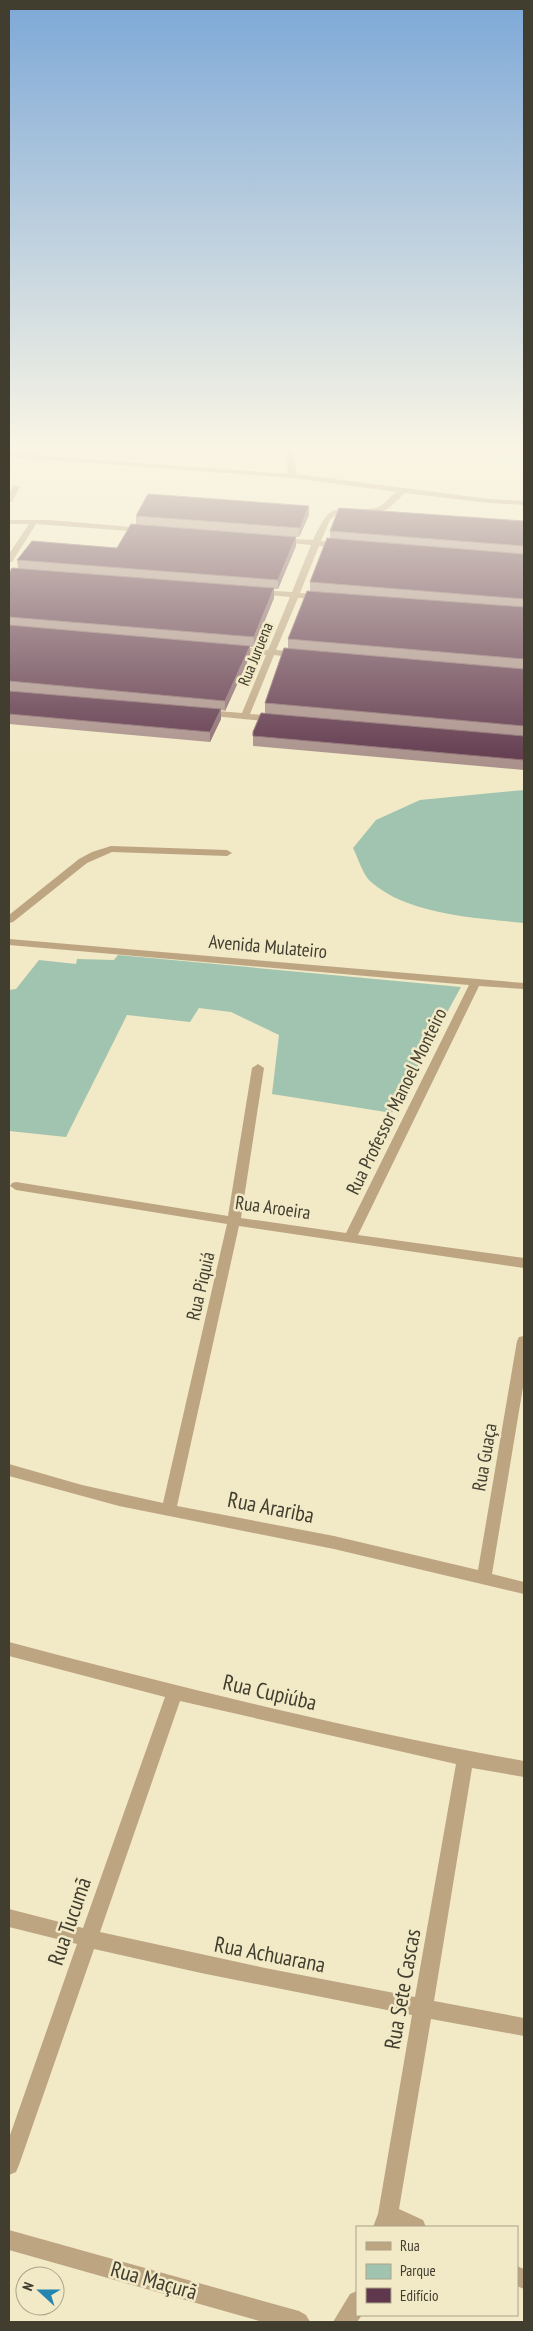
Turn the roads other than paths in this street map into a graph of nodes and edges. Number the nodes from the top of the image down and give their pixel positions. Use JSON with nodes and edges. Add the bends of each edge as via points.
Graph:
{"nodes":[{"id":1,"x":313,"y":552,"type":"edge"},
{"id":2,"x":246,"y":591,"type":"edge"},
{"id":3,"x":295,"y":594,"type":"junction"},
{"id":4,"x":333,"y":597,"type":"edge"},
{"id":5,"x":222,"y":648,"type":"edge"},
{"id":6,"x":272,"y":652,"type":"junction"},
{"id":7,"x":310,"y":656,"type":"edge"},
{"id":8,"x":199,"y":712,"type":"edge"},
{"id":9,"x":245,"y":716,"type":"junction"},
{"id":10,"x":284,"y":720,"type":"edge"},
{"id":11,"x":227,"y":853,"type":"dead end"},
{"id":12,"x":9,"y":920,"type":"edge"},
{"id":13,"x":9,"y":942,"type":"edge"},
{"id":14,"x":476,"y":981,"type":"junction"},
{"id":15,"x":524,"y":986,"type":"edge"},
{"id":16,"x":258,"y":1068,"type":"dead end"},
{"id":17,"x":16,"y":1186,"type":"dead end"},
{"id":18,"x":234,"y":1221,"type":"junction"},
{"id":19,"x":350,"y":1238,"type":"junction"},
{"id":20,"x":524,"y":1263,"type":"edge"},
{"id":21,"x":524,"y":1341,"type":"edge"},
{"id":22,"x":9,"y":1470,"type":"edge"},
{"id":23,"x":169,"y":1510,"type":"junction"},
{"id":24,"x":484,"y":1578,"type":"junction"},
{"id":25,"x":524,"y":1588,"type":"edge"},
{"id":26,"x":9,"y":1649,"type":"edge"},
{"id":27,"x":175,"y":1693,"type":"junction"},
{"id":28,"x":465,"y":1759,"type":"junction"},
{"id":29,"x":524,"y":1768,"type":"edge"},
{"id":30,"x":9,"y":1918,"type":"edge"},
{"id":31,"x":88,"y":1940,"type":"junction"},
{"id":32,"x":423,"y":2007,"type":"junction"},
{"id":33,"x":524,"y":2026,"type":"edge"},
{"id":34,"x":9,"y":2165,"type":"edge"},
{"id":35,"x":385,"y":2221,"type":"edge"},
{"id":36,"x":411,"y":2226,"type":"edge"},
{"id":37,"x":9,"y":2240,"type":"edge"},
{"id":38,"x":356,"y":2303,"type":"edge"},
{"id":39,"x":299,"y":2322,"type":"edge"},
{"id":40,"x":343,"y":2322,"type":"edge"}],
"edges":[{"from":1,"to":3,"type":"street","name":"Rua Juruena"},
{"from":2,"to":3,"type":"street"},
{"from":3,"to":4,"type":"street"},
{"from":3,"to":6,"type":"street","name":"Rua Juruena"},
{"from":5,"to":6,"type":"street"},
{"from":6,"to":7,"type":"street"},
{"from":6,"to":9,"type":"street","name":"Rua Juruena"},
{"from":8,"to":9,"type":"street"},
{"from":9,"to":10,"type":"street"},
{"from":11,"to":12,"type":"street","via":[[111,849],[83,861]]},
{"from":13,"to":14,"type":"street","name":"Avenida Mulateiro"},
{"from":14,"to":15,"type":"street","name":"Avenida Mulateiro"},
{"from":14,"to":19,"type":"street","name":"Rua Professor Manoel Monteiro"},
{"from":16,"to":18,"type":"street","name":"Rua Piquiá"},
{"from":17,"to":18,"type":"street","name":"Rua Aroeira"},
{"from":18,"to":19,"type":"street","name":"Rua Aroeira"},
{"from":18,"to":23,"type":"street","name":"Rua Piquiá"},
{"from":19,"to":20,"type":"street","name":"Rua Aroeira"},
{"from":21,"to":24,"type":"street","name":"Rua Guaça"},
{"from":22,"to":23,"type":"street","name":"Rua Arariba","via":[[50,1484]]},
{"from":23,"to":24,"type":"street","name":"Rua Arariba","via":[[309,1537]]},
{"from":24,"to":25,"type":"street","name":"Rua Arariba"},
{"from":26,"to":27,"type":"street","name":"Rua Cupiúba"},
{"from":27,"to":28,"type":"street","name":"Rua Cupiúba"},
{"from":27,"to":31,"type":"street","name":"Rua Tucumã"},
{"from":28,"to":29,"type":"street","name":"Rua Cupiúba"},
{"from":28,"to":32,"type":"street","name":"Rua Sete Cascas"},
{"from":30,"to":31,"type":"street","name":"Rua Achuarana"},
{"from":31,"to":32,"type":"street","name":"Rua Achuarana","via":[[245,1974]]},
{"from":31,"to":34,"type":"street","name":"Rua Tucumã"},
{"from":32,"to":33,"type":"street","name":"Rua Achuarana"},
{"from":32,"to":35,"type":"street","name":"Rua Sete Cascas"},
{"from":35,"to":36,"type":"street"},
{"from":37,"to":39,"type":"street","name":"Rua Maçurã"},
{"from":38,"to":40,"type":"street"}]}
